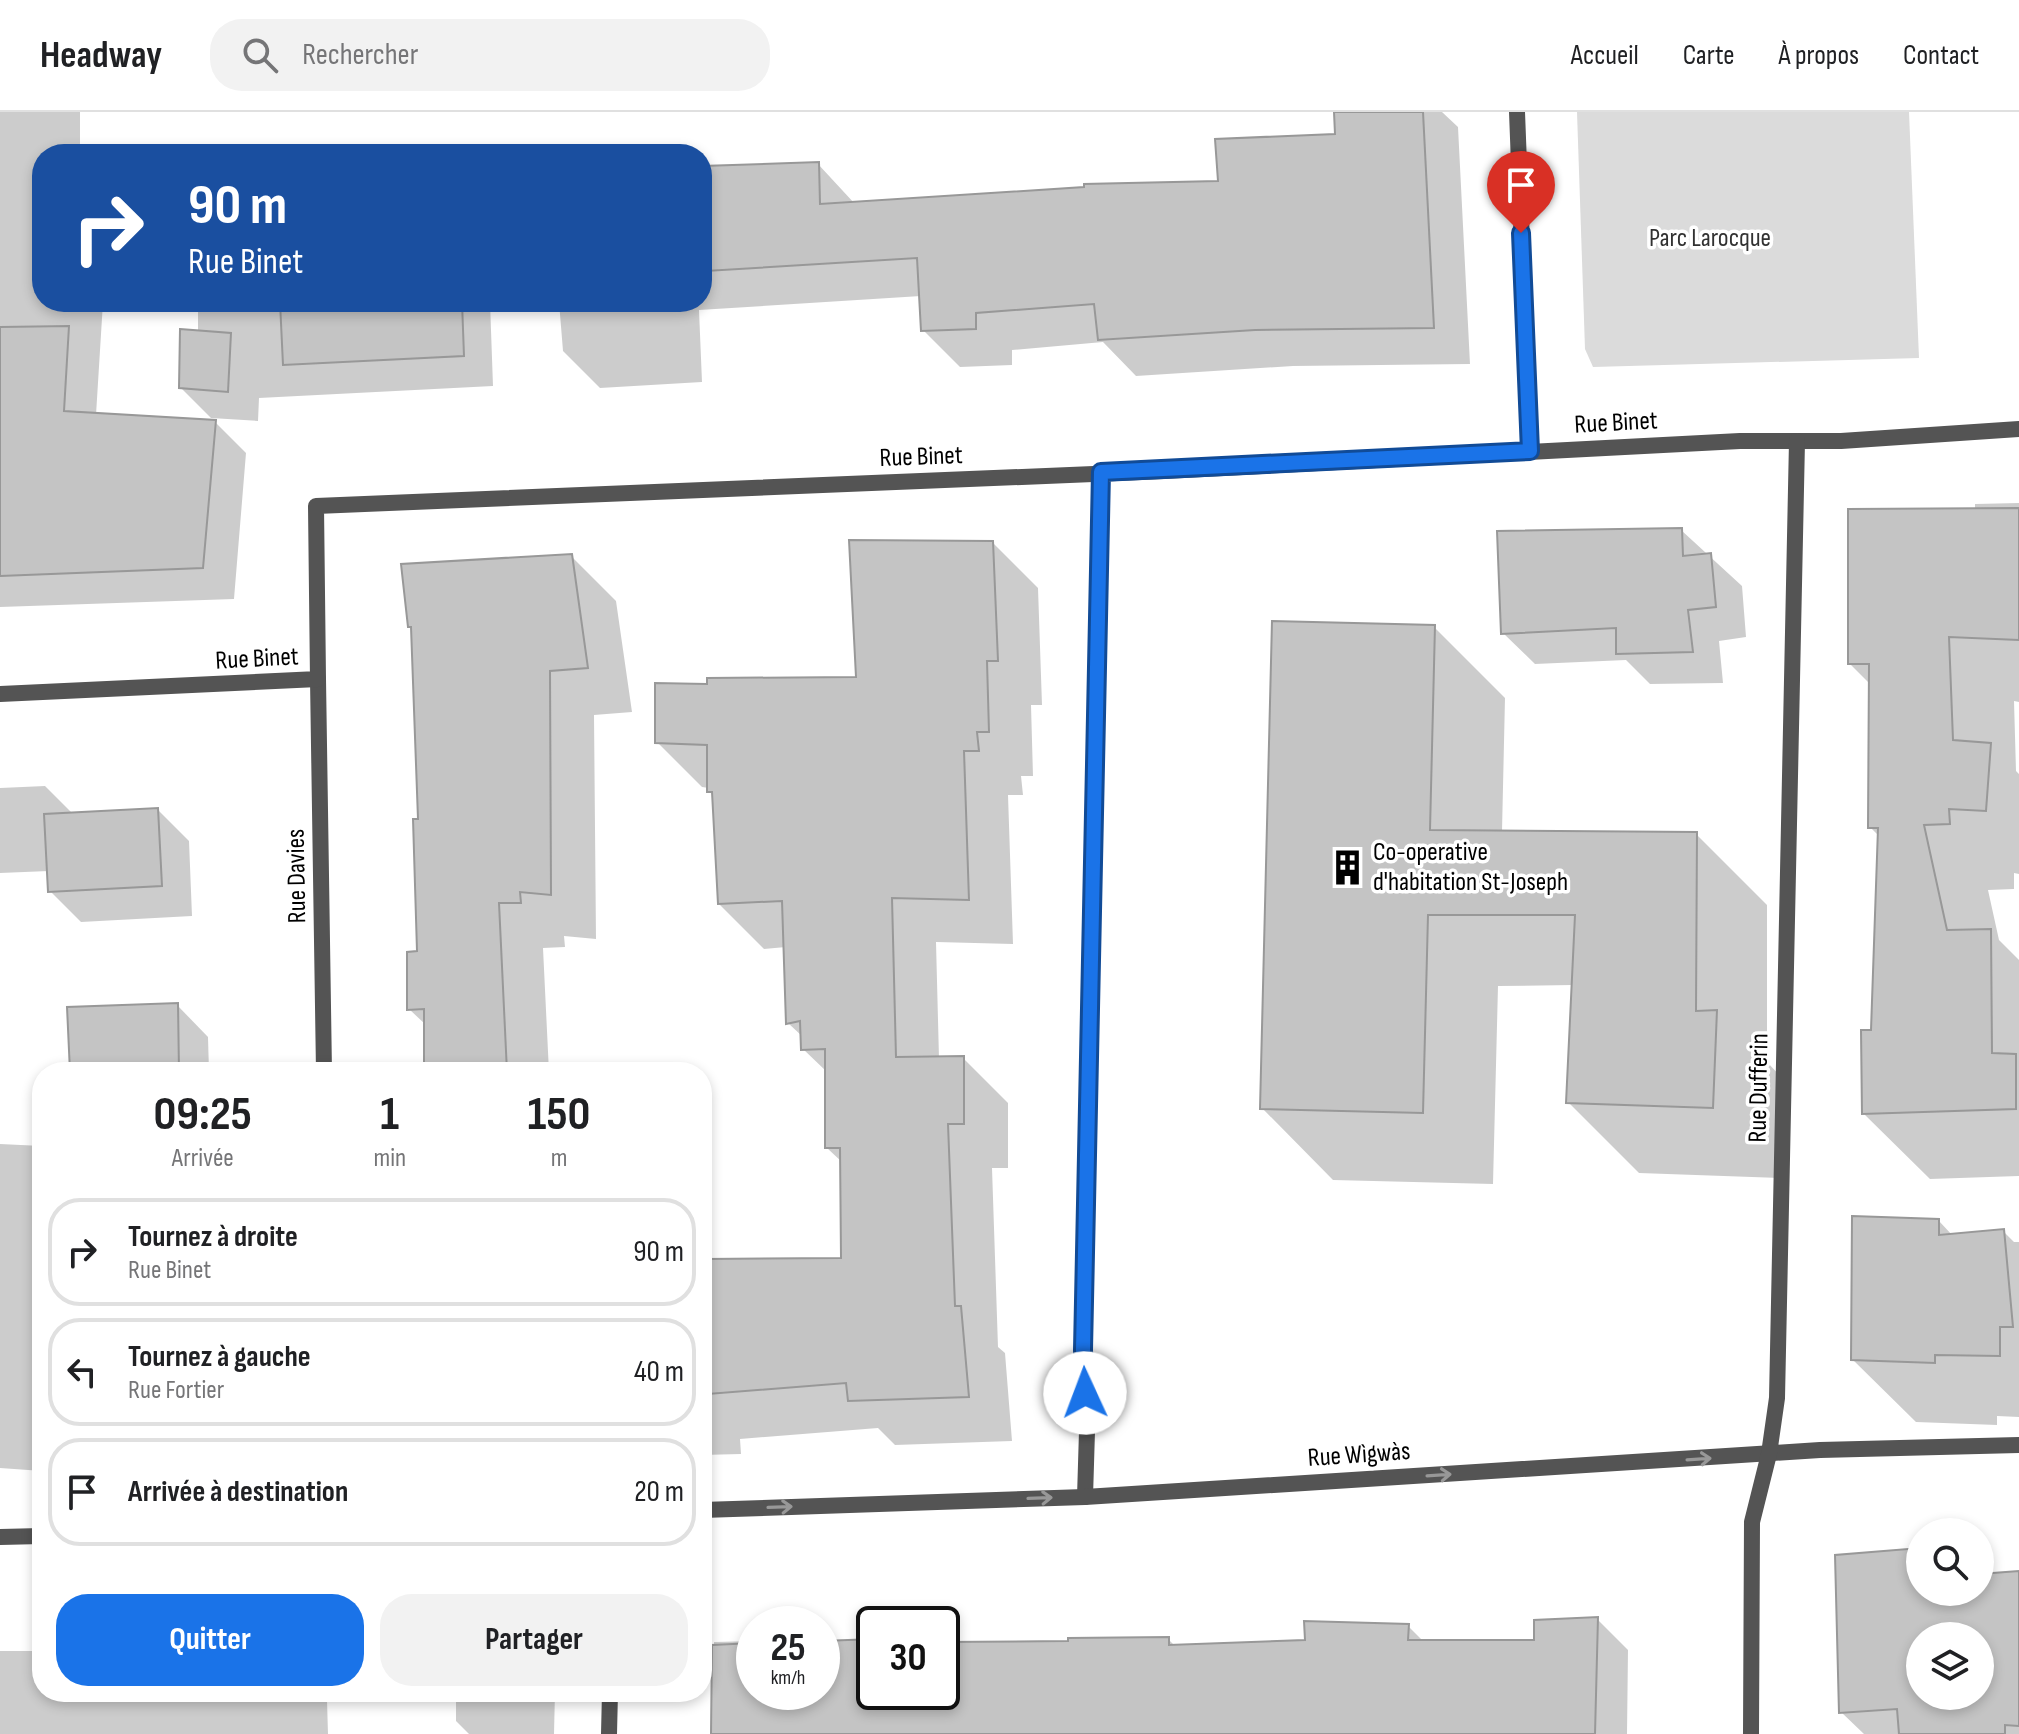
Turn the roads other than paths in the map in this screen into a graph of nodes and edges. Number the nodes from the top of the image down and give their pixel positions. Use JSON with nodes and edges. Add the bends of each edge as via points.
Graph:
{"nodes":[{"id":1,"x":1517,"y":112,"type":"edge"},
{"id":2,"x":2019,"y":429,"type":"edge"},
{"id":3,"x":1797,"y":441,"type":"junction"},
{"id":4,"x":1530,"y":451,"type":"junction"},
{"id":5,"x":1101,"y":472,"type":"junction"},
{"id":6,"x":318,"y":679,"type":"junction"},
{"id":7,"x":0,"y":694,"type":"edge"},
{"id":8,"x":324,"y":1062,"type":"edge"},
{"id":9,"x":2019,"y":1445,"type":"edge"},
{"id":10,"x":1769,"y":1454,"type":"junction"},
{"id":11,"x":1085,"y":1497,"type":"junction"},
{"id":12,"x":712,"y":1510,"type":"edge"},
{"id":13,"x":32,"y":1536,"type":"edge"},
{"id":14,"x":0,"y":1537,"type":"edge"},
{"id":15,"x":610,"y":1702,"type":"edge"},
{"id":16,"x":609,"y":1734,"type":"edge"},
{"id":17,"x":1751,"y":1734,"type":"edge"}],
"edges":[{"from":1,"to":4,"type":"street"},
{"from":2,"to":3,"type":"street","name":"Rue Binet"},
{"from":3,"to":4,"type":"street","name":"Rue Binet"},
{"from":3,"to":10,"type":"street","name":"Rue Dufferin","via":[[1777,1398]]},
{"from":4,"to":5,"type":"street","name":"Rue Binet"},
{"from":5,"to":6,"type":"street","name":"Rue Binet","via":[[316,506]]},
{"from":5,"to":11,"type":"street","via":[[1083,1350]]},
{"from":6,"to":7,"type":"street","name":"Rue Binet"},
{"from":6,"to":8,"type":"street","name":"Rue Davies"},
{"from":9,"to":10,"type":"street","name":"Rue Wìgwàs"},
{"from":11,"to":10,"type":"street","name":"Rue Wìgwàs","one_way":true},
{"from":10,"to":17,"type":"street","name":"Rue Dufferin","via":[[1752,1522]]},
{"from":12,"to":11,"type":"street","name":"Rue Wìgwàs","one_way":true},
{"from":13,"to":14,"type":"street"},
{"from":15,"to":16,"type":"street"}]}
